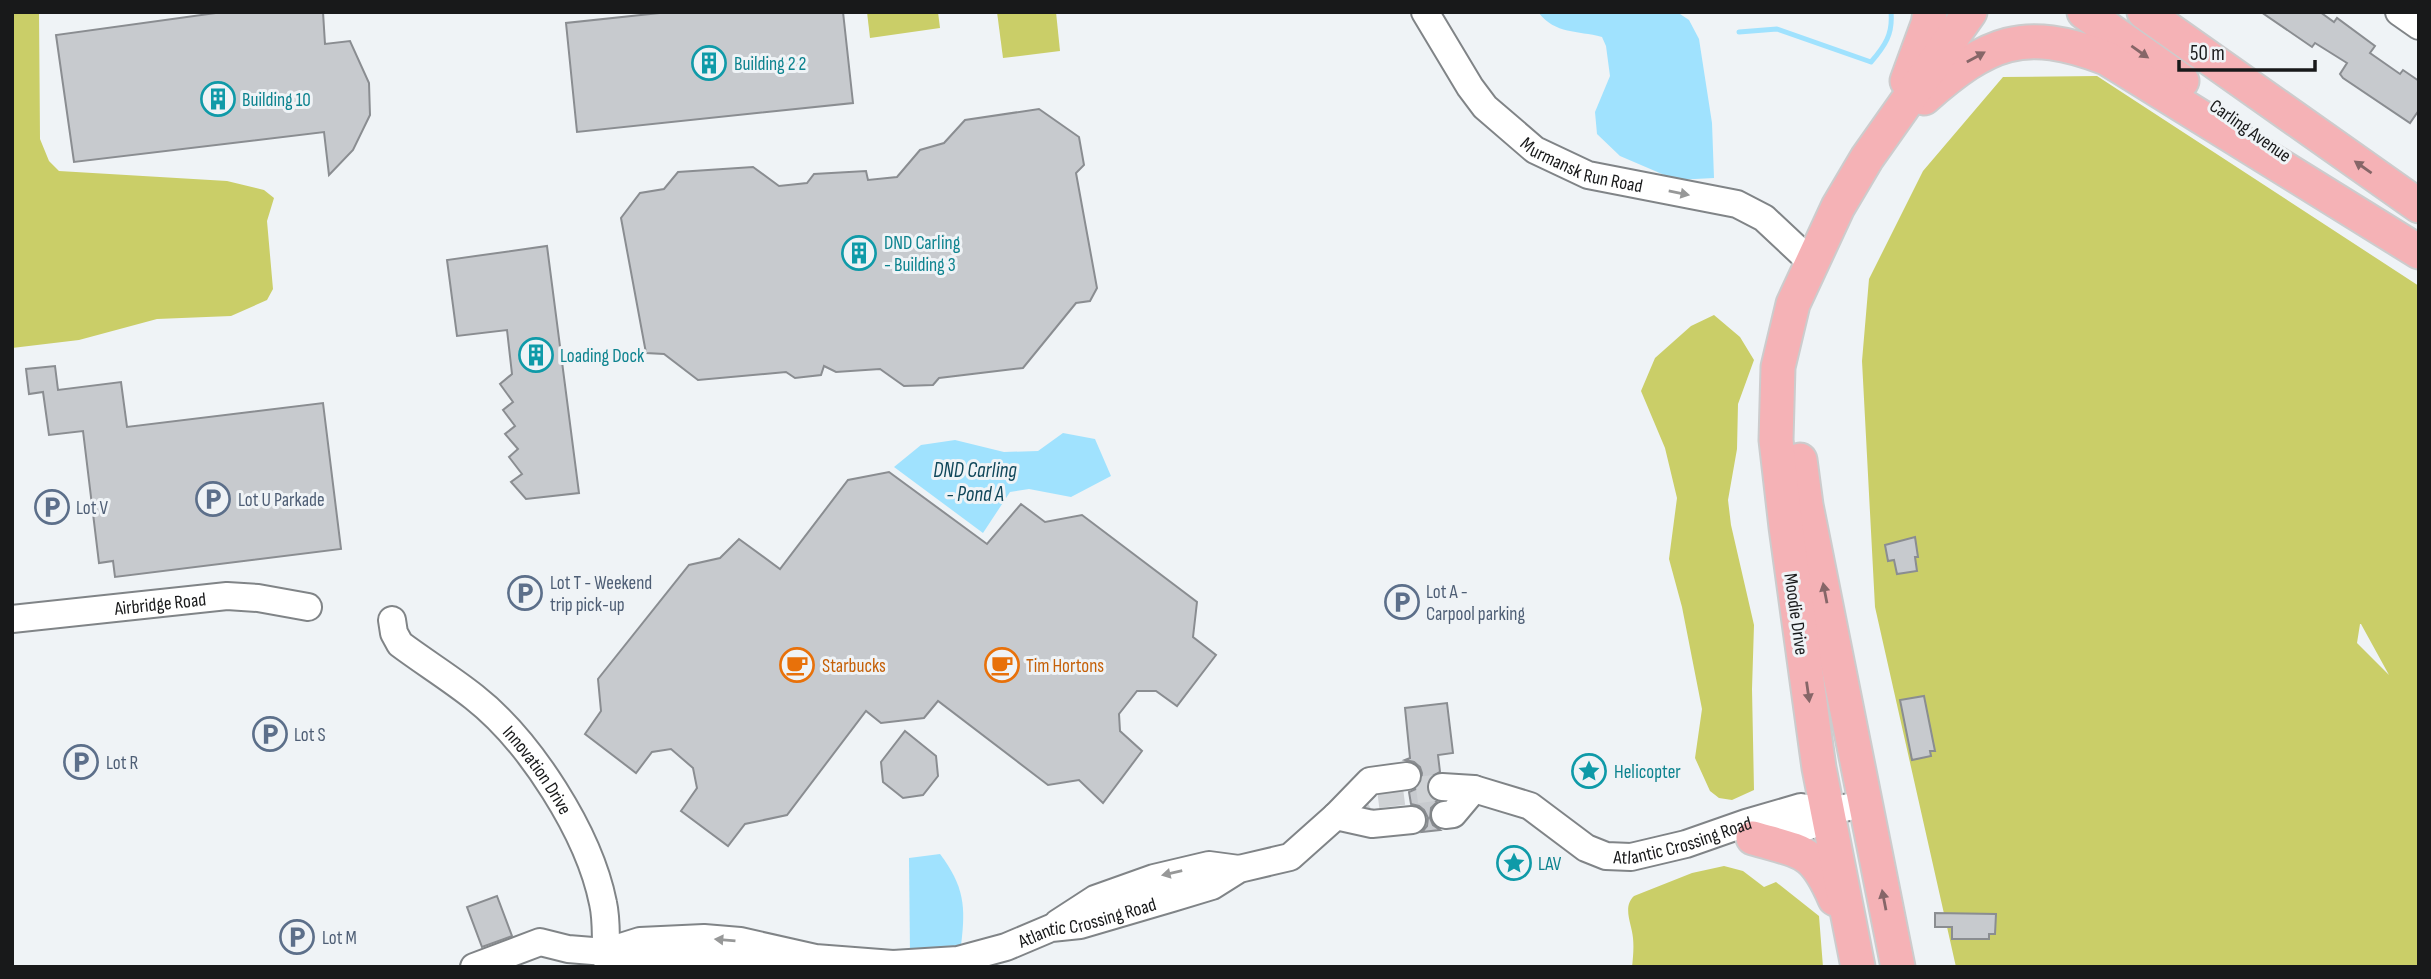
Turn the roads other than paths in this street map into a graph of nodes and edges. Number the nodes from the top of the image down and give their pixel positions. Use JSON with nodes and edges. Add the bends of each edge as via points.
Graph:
{"nodes":[{"id":1,"x":1424,"y":12,"type":"edge"},
{"id":2,"x":1930,"y":12,"type":"edge"},
{"id":3,"x":1970,"y":12,"type":"edge"},
{"id":4,"x":2084,"y":12,"type":"edge"},
{"id":5,"x":2144,"y":12,"type":"edge"},
{"id":6,"x":2399,"y":12,"type":"edge"},
{"id":7,"x":2419,"y":26,"type":"edge"},
{"id":8,"x":1885,"y":132,"type":"junction"},
{"id":9,"x":2419,"y":206,"type":"edge"},
{"id":10,"x":2419,"y":250,"type":"edge"},
{"id":11,"x":1801,"y":252,"type":"junction"},
{"id":12,"x":308,"y":607,"type":"dead end"},
{"id":13,"x":12,"y":618,"type":"edge"},
{"id":14,"x":392,"y":620,"type":"dead end"},
{"id":15,"x":1407,"y":776,"type":"dead end"},
{"id":16,"x":1474,"y":789,"type":"junction"},
{"id":17,"x":1866,"y":804,"type":"junction"},
{"id":18,"x":1827,"y":811,"type":"junction"},
{"id":19,"x":1411,"y":813,"type":"dead end"},
{"id":20,"x":1336,"y":816,"type":"junction"},
{"id":21,"x":1754,"y":838,"type":"junction"},
{"id":22,"x":1686,"y":844,"type":"junction"},
{"id":23,"x":1855,"y":951,"type":"edge"},
{"id":24,"x":559,"y":958,"type":"edge"},
{"id":25,"x":606,"y":959,"type":"edge"},
{"id":26,"x":474,"y":967,"type":"edge"},
{"id":27,"x":513,"y":967,"type":"edge"},
{"id":28,"x":1898,"y":967,"type":"edge"}],
"edges":[{"from":1,"to":11,"type":"street","name":"Murmansk Run Road","one_way":true,"via":[[1470,87],[1503,124],[1535,150],[1588,175],[1737,204],[1764,218]]},
{"from":2,"to":8,"type":"main road"},
{"from":3,"to":8,"type":"main road","name":"Moodie Drive"},
{"from":4,"to":10,"type":"main road","name":"Carling Avenue","one_way":true},
{"from":9,"to":5,"type":"main road","name":"Carling Avenue","one_way":true},
{"from":6,"to":7,"type":"street"},
{"from":8,"to":10,"type":"main road","one_way":true,"via":[[1965,63],[1987,51],[2027,42],[2070,45],[2106,58]]},
{"from":8,"to":11,"type":"main road","name":"Moodie Drive"},
{"from":17,"to":11,"type":"main road","name":"Moodie Drive","one_way":true,"via":[[1799,455],[1796,381]]},
{"from":11,"to":18,"type":"main road","name":"Moodie Drive","one_way":true,"via":[[1778,367],[1776,440]]},
{"from":12,"to":13,"type":"street","name":"Airbridge Road","via":[[227,596]]},
{"from":14,"to":25,"type":"street","name":"Innovation Drive","via":[[400,644],[476,698],[519,742],[554,789],[580,836],[596,879],[608,929]]},
{"from":15,"to":20,"type":"street","name":"Atlantic Crossing Road","via":[[1370,781]]},
{"from":16,"to":16,"type":"street","name":"Atlantic Crossing Road","via":[[1447,771],[1443,794],[1453,814]]},
{"from":16,"to":22,"type":"street","name":"Atlantic Crossing Road","via":[[1530,806],[1586,848],[1606,856],[1630,857]]},
{"from":17,"to":18,"type":"street"},
{"from":28,"to":17,"type":"main road","name":"Moodie Drive","one_way":true},
{"from":18,"to":21,"type":"street","name":"Atlantic Crossing Road","via":[[1809,826]]},
{"from":18,"to":22,"type":"street","name":"Atlantic Crossing Road","via":[[1801,807]]},
{"from":18,"to":23,"type":"main road","name":"Moodie Drive"},
{"from":19,"to":20,"type":"street"},
{"from":20,"to":25,"type":"street","name":"Atlantic Crossing Road","via":[[1290,857],[1239,869],[1212,886],[1080,926],[1051,928],[958,960],[893,964],[815,958],[704,938],[640,941]]},
{"from":21,"to":22,"type":"street","name":"Atlantic Crossing Road"},
{"from":21,"to":23,"type":"main road","via":[[1807,854],[1816,863]]},
{"from":24,"to":25,"type":"street","name":"Atlantic Crossing Road"},
{"from":24,"to":26,"type":"street","name":"Atlantic Crossing Road","via":[[540,943]]},
{"from":24,"to":27,"type":"street","name":"Atlantic Crossing Road","via":[[538,956]]}]}
